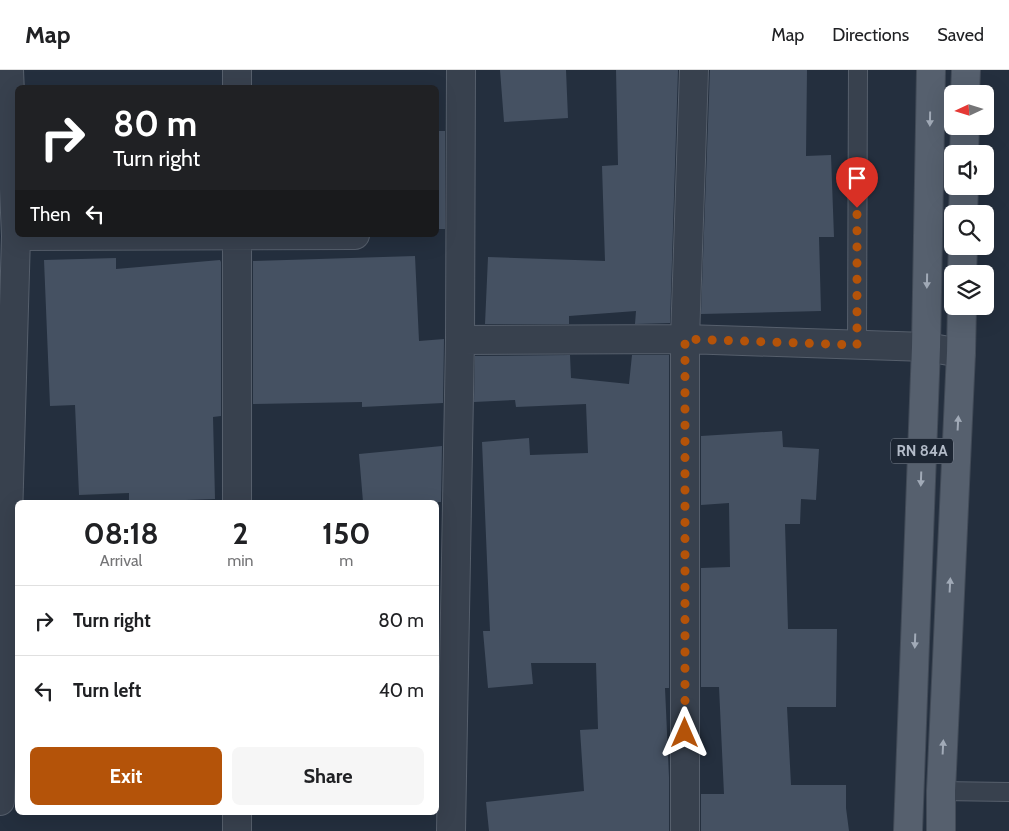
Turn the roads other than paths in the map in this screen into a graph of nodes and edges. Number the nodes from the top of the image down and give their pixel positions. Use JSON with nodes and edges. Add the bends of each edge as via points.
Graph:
{"nodes":[{"id":1,"x":9,"y":70,"type":"edge"},
{"id":2,"x":237,"y":70,"type":"edge"},
{"id":3,"x":461,"y":70,"type":"edge"},
{"id":4,"x":694,"y":70,"type":"edge"},
{"id":5,"x":858,"y":70,"type":"edge"},
{"id":6,"x":931,"y":70,"type":"edge"},
{"id":7,"x":966,"y":70,"type":"edge"},
{"id":8,"x":237,"y":85,"type":"edge"},
{"id":9,"x":965,"y":85,"type":"edge"},
{"id":10,"x":15,"y":212,"type":"edge"},
{"id":11,"x":448,"y":235,"type":"edge"},
{"id":12,"x":16,"y":237,"type":"edge"},
{"id":13,"x":237,"y":237,"type":"edge"},
{"id":14,"x":962,"y":315,"type":"edge"},
{"id":15,"x":685,"y":339,"type":"junction"},
{"id":16,"x":460,"y":340,"type":"junction"},
{"id":17,"x":857,"y":345,"type":"junction"},
{"id":18,"x":926,"y":347,"type":"junction"},
{"id":19,"x":961,"y":353,"type":"junction"},
{"id":20,"x":237,"y":500,"type":"edge"},
{"id":21,"x":941,"y":791,"type":"junction"},
{"id":22,"x":1009,"y":792,"type":"edge"},
{"id":23,"x":0,"y":801,"type":"edge"},
{"id":24,"x":237,"y":815,"type":"edge"},
{"id":25,"x":237,"y":831,"type":"edge"},
{"id":26,"x":451,"y":831,"type":"edge"},
{"id":27,"x":685,"y":831,"type":"edge"},
{"id":28,"x":908,"y":831,"type":"edge"},
{"id":29,"x":941,"y":831,"type":"edge"}],
"edges":[{"from":1,"to":10,"type":"street"},
{"from":2,"to":8,"type":"street"},
{"from":3,"to":11,"type":"street"},
{"from":4,"to":15,"type":"street"},
{"from":5,"to":17,"type":"lane"},
{"from":6,"to":18,"type":"main road","number":"RN 84A","one_way":true},
{"from":7,"to":9,"type":"main road"},
{"from":11,"to":16,"type":"street"},
{"from":12,"to":23,"type":"street"},
{"from":13,"to":20,"type":"street"},
{"from":14,"to":19,"type":"main road","number":"RN 84A"},
{"from":15,"to":16,"type":"street"},
{"from":15,"to":17,"type":"street"},
{"from":15,"to":27,"type":"street"},
{"from":16,"to":26,"type":"street"},
{"from":17,"to":18,"type":"street"},
{"from":18,"to":19,"type":"street"},
{"from":18,"to":28,"type":"main road","number":"RN 84A","one_way":true},
{"from":21,"to":19,"type":"main road","number":"RN 84A","one_way":true},
{"from":21,"to":22,"type":"lane"},
{"from":21,"to":29,"type":"main road","number":"RN 84A"},
{"from":24,"to":25,"type":"street"}]}
